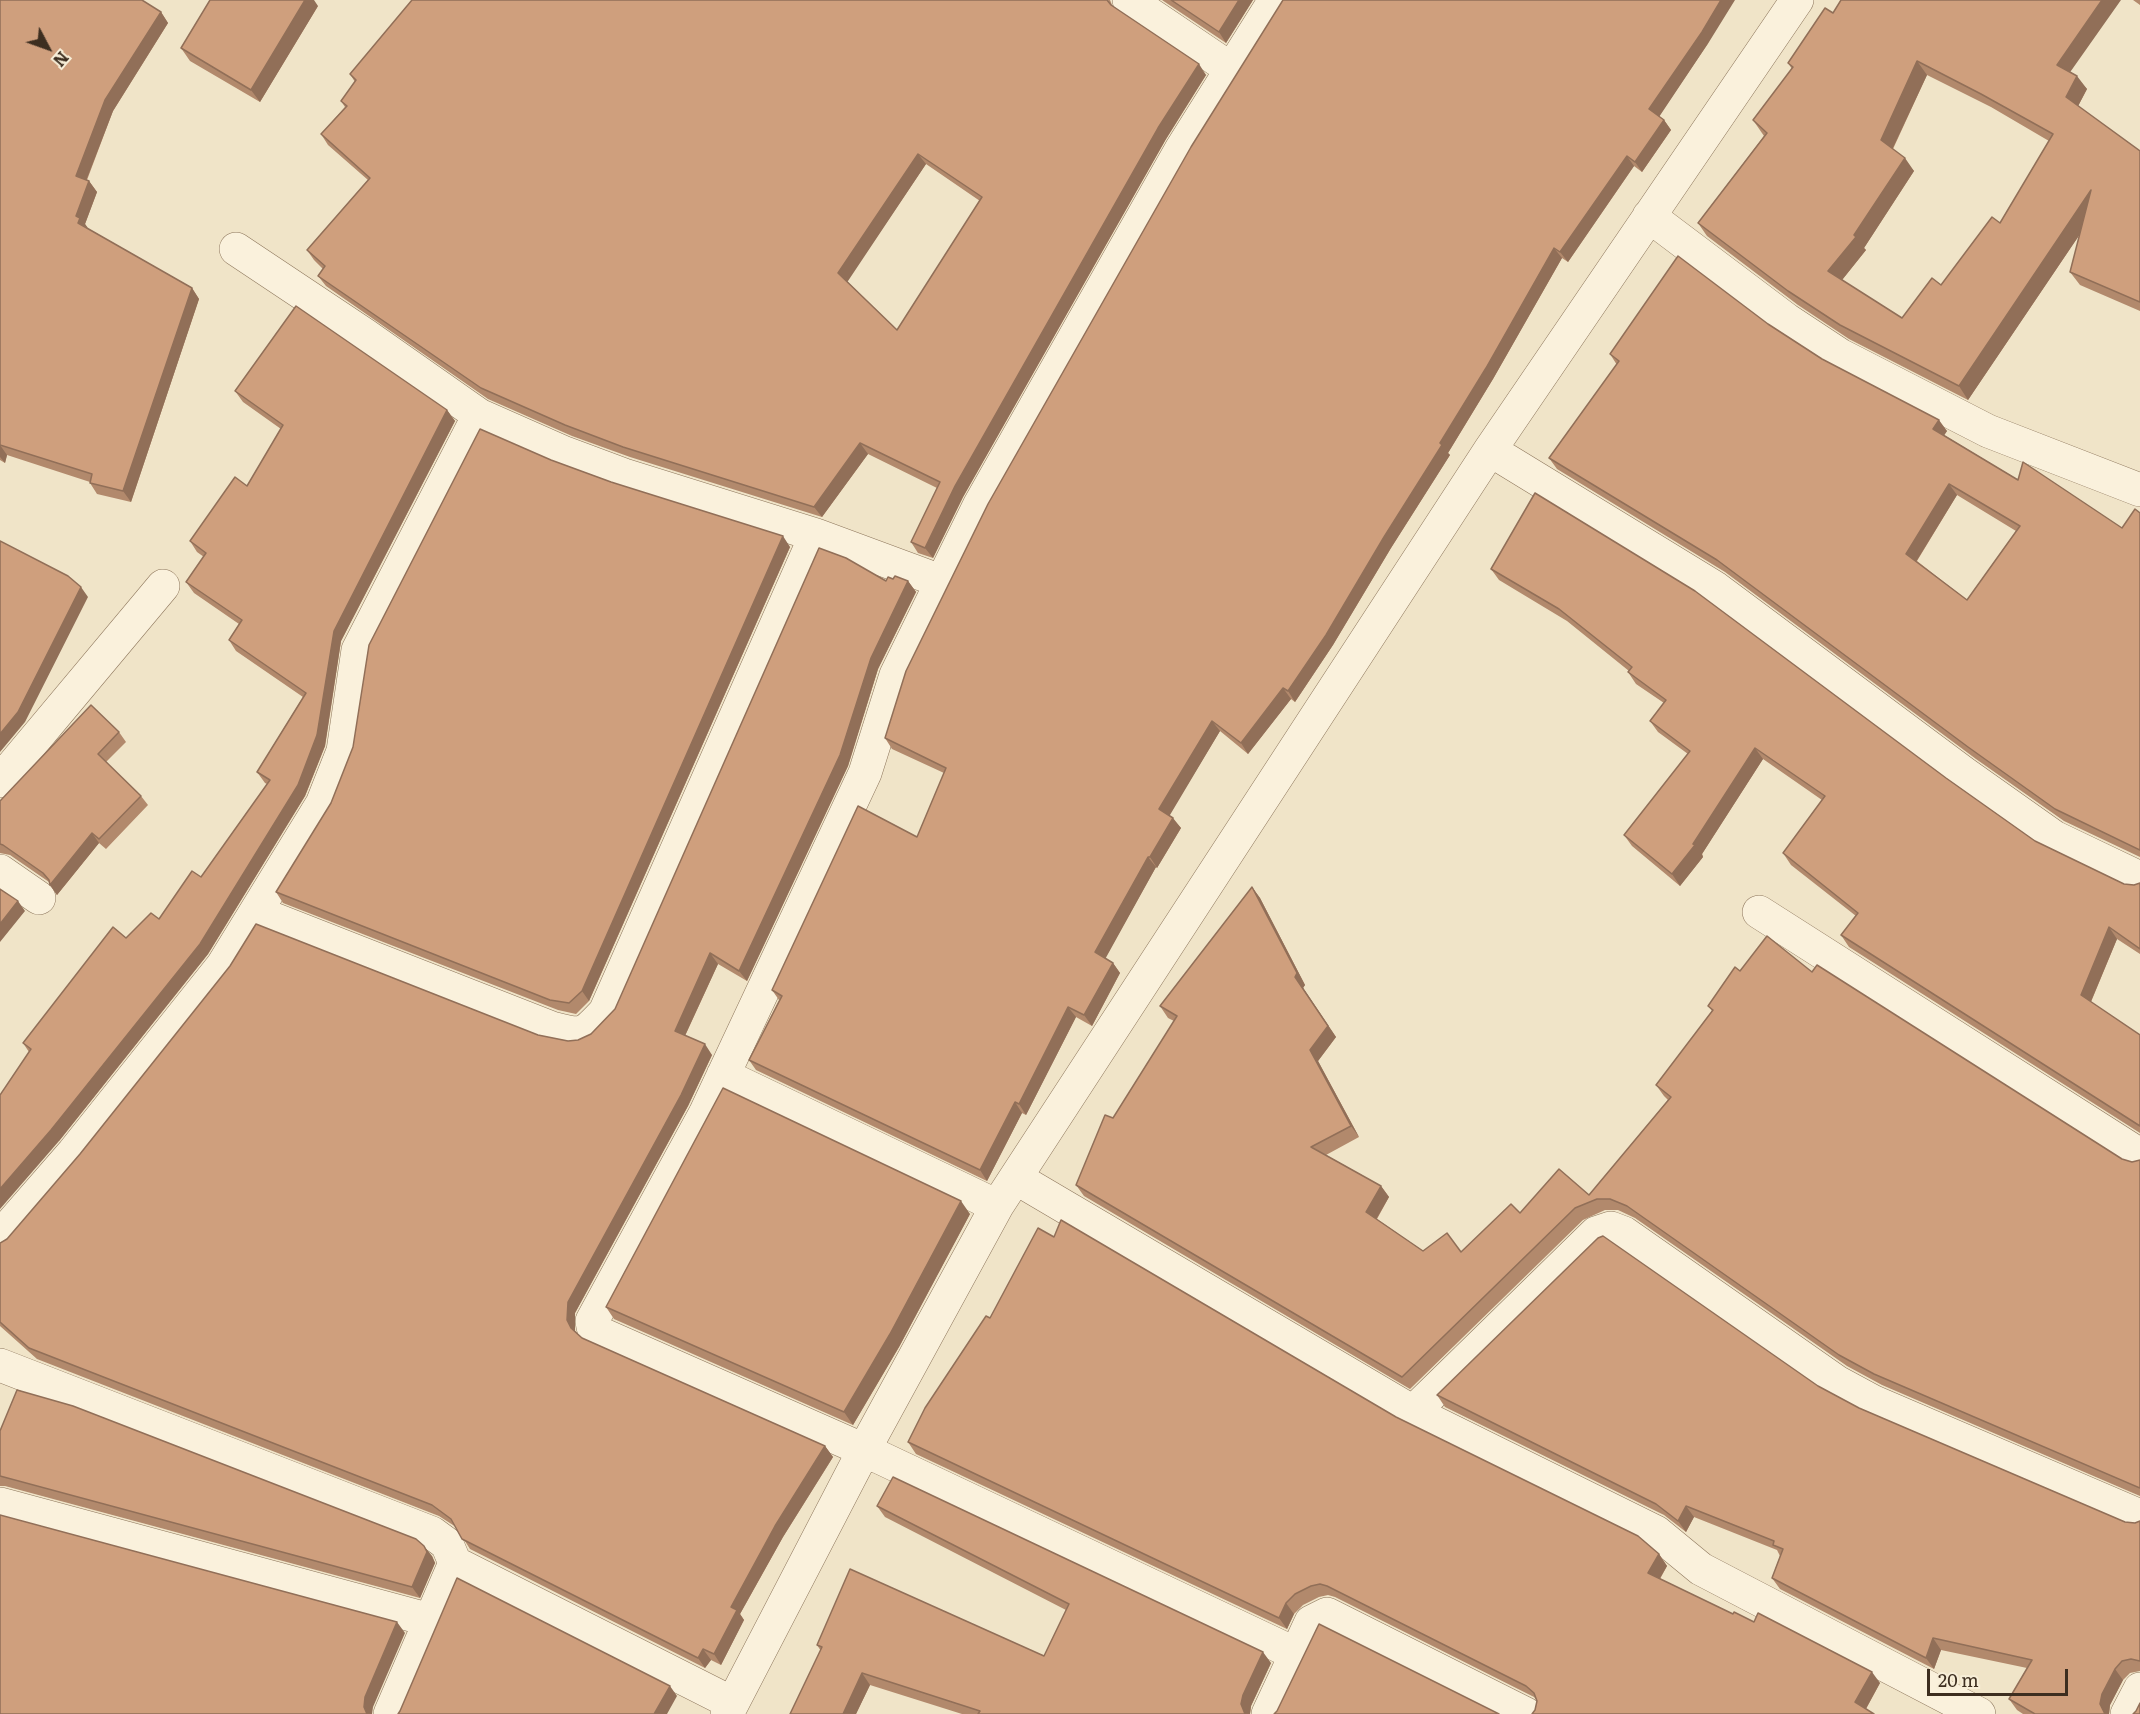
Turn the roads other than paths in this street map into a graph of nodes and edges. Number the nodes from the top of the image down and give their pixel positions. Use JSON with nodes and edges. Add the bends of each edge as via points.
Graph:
{"nodes":[{"id":1,"x":1129,"y":0,"type":"edge"},
{"id":2,"x":1275,"y":0,"type":"edge"},
{"id":3,"x":1797,"y":0,"type":"edge"},
{"id":4,"x":1231,"y":69,"type":"junction"},
{"id":5,"x":1649,"y":216,"type":"junction"},
{"id":6,"x":236,"y":249,"type":"dead end"},
{"id":7,"x":479,"y":415,"type":"junction"},
{"id":8,"x":1490,"y":450,"type":"junction"},
{"id":9,"x":2140,"y":490,"type":"edge"},
{"id":10,"x":816,"y":536,"type":"junction"},
{"id":11,"x":943,"y":582,"type":"junction"},
{"id":12,"x":163,"y":586,"type":"dead end"},
{"id":13,"x":0,"y":781,"type":"edge"},
{"id":14,"x":0,"y":871,"type":"edge"},
{"id":15,"x":2140,"y":878,"type":"edge"},
{"id":16,"x":39,"y":898,"type":"dead end"},
{"id":17,"x":256,"y":912,"type":"junction"},
{"id":18,"x":1759,"y":912,"type":"dead end"},
{"id":19,"x":723,"y":1075,"type":"junction"},
{"id":20,"x":2140,"y":1155,"type":"edge"},
{"id":21,"x":1016,"y":1178,"type":"junction"},
{"id":22,"x":997,"y":1206,"type":"junction"},
{"id":23,"x":0,"y":1237,"type":"edge"},
{"id":24,"x":0,"y":1365,"type":"edge"},
{"id":25,"x":1413,"y":1412,"type":"junction"},
{"id":26,"x":864,"y":1450,"type":"junction"},
{"id":27,"x":0,"y":1504,"type":"edge"},
{"id":28,"x":2140,"y":1516,"type":"edge"},
{"id":29,"x":455,"y":1563,"type":"junction"},
{"id":30,"x":430,"y":1620,"type":"junction"},
{"id":31,"x":1296,"y":1654,"type":"junction"},
{"id":32,"x":2140,"y":1689,"type":"edge"},
{"id":33,"x":729,"y":1708,"type":"edge"},
{"id":34,"x":390,"y":1714,"type":"edge"},
{"id":35,"x":1268,"y":1714,"type":"edge"},
{"id":36,"x":1526,"y":1714,"type":"edge"},
{"id":37,"x":1979,"y":1714,"type":"edge"},
{"id":38,"x":2127,"y":1714,"type":"edge"}],
"edges":[{"from":1,"to":4,"type":"street"},
{"from":2,"to":4,"type":"street"},
{"from":3,"to":5,"type":"street"},
{"from":4,"to":11,"type":"street","via":[[979,506]]},
{"from":5,"to":8,"type":"street"},
{"from":5,"to":9,"type":"street","via":[[1840,355],[1988,431]]},
{"from":6,"to":7,"type":"street"},
{"from":7,"to":10,"type":"street","via":[[624,475]]},
{"from":7,"to":17,"type":"street","via":[[358,650],[343,751],[322,804]]},
{"from":8,"to":15,"type":"street","via":[[1714,587],[2054,837]]},
{"from":8,"to":21,"type":"street"},
{"from":10,"to":11,"type":"street"},
{"from":10,"to":17,"type":"street","via":[[604,1012],[586,1032],[577,1035],[552,1028]]},
{"from":11,"to":19,"type":"street","via":[[897,675],[865,774]]},
{"from":12,"to":13,"type":"street"},
{"from":14,"to":16,"type":"street"},
{"from":17,"to":23,"type":"street","via":[[223,965],[73,1153]]},
{"from":18,"to":20,"type":"street"},
{"from":19,"to":22,"type":"street"},
{"from":19,"to":26,"type":"street","via":[[592,1321],[593,1327]]},
{"from":21,"to":22,"type":"street"},
{"from":21,"to":25,"type":"street"},
{"from":22,"to":26,"type":"street"},
{"from":24,"to":29,"type":"street","via":[[432,1533],[447,1544]]},
{"from":25,"to":28,"type":"street","via":[[1596,1233],[1611,1228],[1624,1233],[1837,1382]]},
{"from":25,"to":37,"type":"street","via":[[1656,1532],[1701,1569]]},
{"from":26,"to":31,"type":"street"},
{"from":26,"to":33,"type":"street"},
{"from":27,"to":30,"type":"street"},
{"from":29,"to":30,"type":"street"},
{"from":29,"to":33,"type":"street"},
{"from":30,"to":34,"type":"street"},
{"from":31,"to":35,"type":"street"},
{"from":31,"to":36,"type":"street","via":[[1311,1622],[1327,1614]]},
{"from":32,"to":38,"type":"street"}]}
